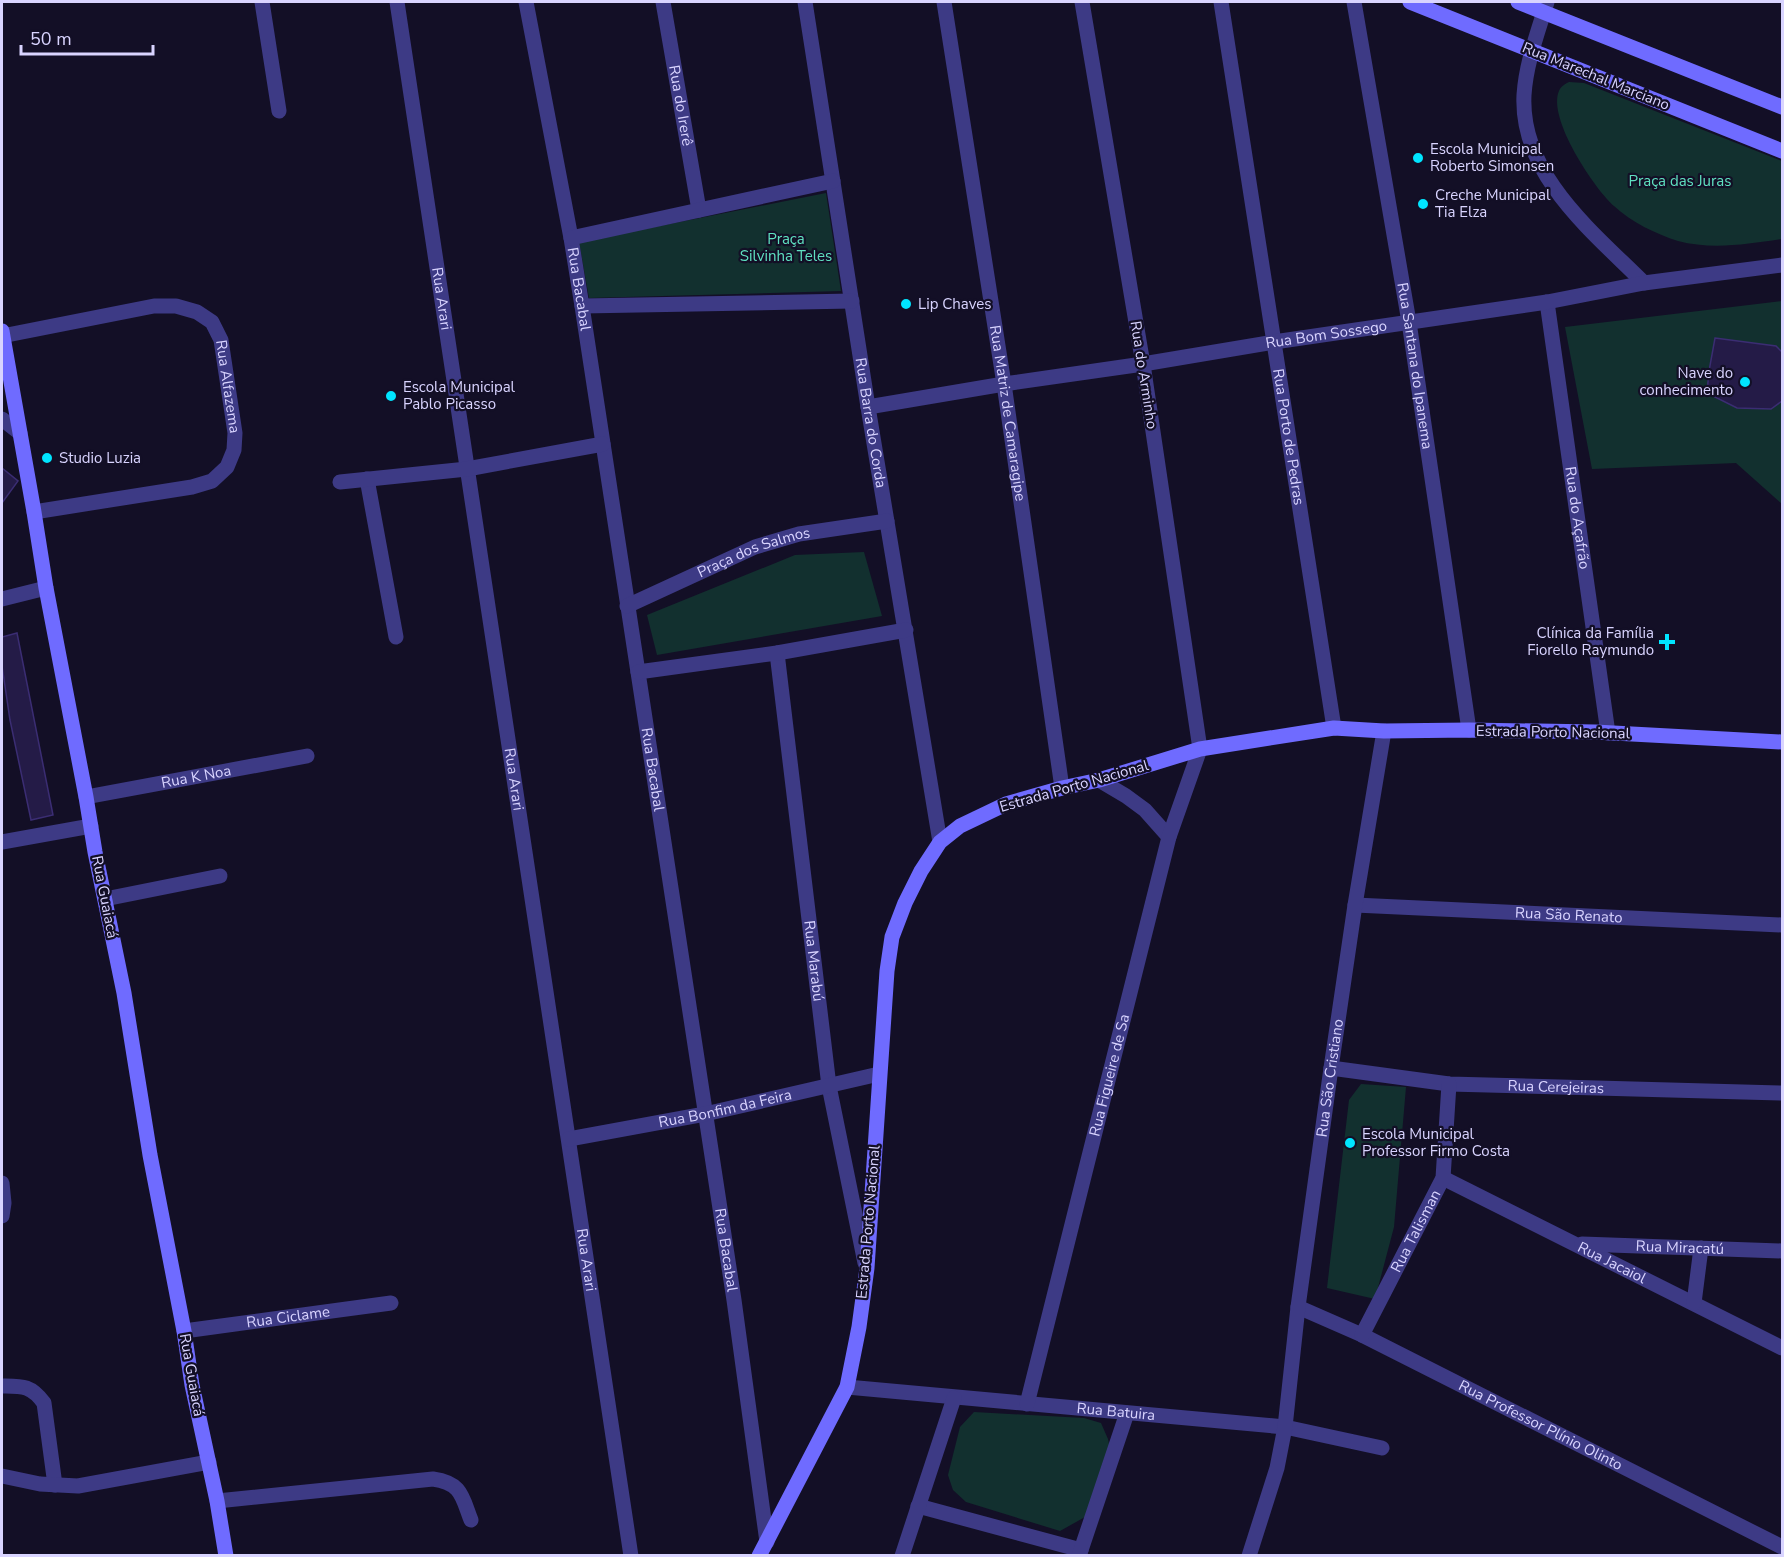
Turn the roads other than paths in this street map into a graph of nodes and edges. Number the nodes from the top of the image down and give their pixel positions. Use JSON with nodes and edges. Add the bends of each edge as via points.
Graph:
{"nodes":[{"id":1,"x":262,"y":2,"type":"edge"},
{"id":2,"x":397,"y":2,"type":"edge"},
{"id":3,"x":526,"y":2,"type":"edge"},
{"id":4,"x":663,"y":2,"type":"edge"},
{"id":5,"x":805,"y":2,"type":"edge"},
{"id":6,"x":944,"y":2,"type":"edge"},
{"id":7,"x":1082,"y":2,"type":"edge"},
{"id":8,"x":1221,"y":2,"type":"edge"},
{"id":9,"x":1354,"y":2,"type":"edge"},
{"id":10,"x":1410,"y":2,"type":"edge"},
{"id":11,"x":1518,"y":2,"type":"edge"},
{"id":12,"x":1546,"y":7,"type":"edge"},
{"id":13,"x":1532,"y":51,"type":"junction"},
{"id":14,"x":1782,"y":107,"type":"edge"},
{"id":15,"x":279,"y":111,"type":"dead end"},
{"id":16,"x":1782,"y":151,"type":"edge"},
{"id":17,"x":833,"y":181,"type":"junction"},
{"id":18,"x":699,"y":210,"type":"junction"},
{"id":19,"x":571,"y":238,"type":"junction"},
{"id":20,"x":1782,"y":265,"type":"edge"},
{"id":21,"x":1644,"y":283,"type":"junction"},
{"id":22,"x":852,"y":301,"type":"junction"},
{"id":23,"x":1547,"y":302,"type":"junction"},
{"id":24,"x":582,"y":306,"type":"junction"},
{"id":25,"x":1409,"y":322,"type":"junction"},
{"id":26,"x":2,"y":334,"type":"edge"},
{"id":27,"x":1274,"y":342,"type":"junction"},
{"id":28,"x":1143,"y":364,"type":"junction"},
{"id":29,"x":1004,"y":384,"type":"junction"},
{"id":30,"x":868,"y":407,"type":"junction"},
{"id":31,"x":2,"y":419,"type":"edge"},
{"id":32,"x":20,"y":433,"type":"junction"},
{"id":33,"x":603,"y":444,"type":"junction"},
{"id":34,"x":467,"y":469,"type":"junction"},
{"id":35,"x":367,"y":479,"type":"junction"},
{"id":36,"x":340,"y":482,"type":"dead end"},
{"id":37,"x":34,"y":512,"type":"junction"},
{"id":38,"x":888,"y":521,"type":"junction"},
{"id":39,"x":46,"y":588,"type":"junction"},
{"id":40,"x":2,"y":598,"type":"edge"},
{"id":41,"x":627,"y":606,"type":"junction"},
{"id":42,"x":906,"y":630,"type":"junction"},
{"id":43,"x":396,"y":637,"type":"dead end"},
{"id":44,"x":777,"y":652,"type":"junction"},
{"id":45,"x":638,"y":672,"type":"junction"},
{"id":46,"x":1334,"y":728,"type":"junction"},
{"id":47,"x":1469,"y":730,"type":"junction"},
{"id":48,"x":1384,"y":731,"type":"junction"},
{"id":49,"x":1608,"y":733,"type":"junction"},
{"id":50,"x":1782,"y":742,"type":"edge"},
{"id":51,"x":1200,"y":749,"type":"junction"},
{"id":52,"x":308,"y":756,"type":"dead end"},
{"id":53,"x":1099,"y":780,"type":"junction"},
{"id":54,"x":1062,"y":788,"type":"junction"},
{"id":55,"x":86,"y":796,"type":"junction"},
{"id":56,"x":91,"y":826,"type":"junction"},
{"id":57,"x":1169,"y":837,"type":"junction"},
{"id":58,"x":2,"y":842,"type":"edge"},
{"id":59,"x":940,"y":842,"type":"junction"},
{"id":60,"x":220,"y":876,"type":"dead end"},
{"id":61,"x":105,"y":899,"type":"junction"},
{"id":62,"x":1355,"y":905,"type":"junction"},
{"id":63,"x":1782,"y":925,"type":"edge"},
{"id":64,"x":1330,"y":1068,"type":"junction"},
{"id":65,"x":879,"y":1074,"type":"junction"},
{"id":66,"x":1449,"y":1084,"type":"junction"},
{"id":67,"x":829,"y":1086,"type":"junction"},
{"id":68,"x":1782,"y":1093,"type":"edge"},
{"id":69,"x":705,"y":1114,"type":"junction"},
{"id":70,"x":569,"y":1139,"type":"junction"},
{"id":71,"x":1443,"y":1178,"type":"junction"},
{"id":72,"x":2,"y":1183,"type":"edge"},
{"id":73,"x":2,"y":1215,"type":"edge"},
{"id":74,"x":1576,"y":1244,"type":"junction"},
{"id":75,"x":1701,"y":1248,"type":"junction"},
{"id":76,"x":1782,"y":1251,"type":"edge"},
{"id":77,"x":867,"y":1269,"type":"junction"},
{"id":78,"x":391,"y":1303,"type":"dead end"},
{"id":79,"x":1694,"y":1304,"type":"junction"},
{"id":80,"x":1298,"y":1307,"type":"junction"},
{"id":81,"x":184,"y":1331,"type":"junction"},
{"id":82,"x":1362,"y":1335,"type":"junction"},
{"id":83,"x":1782,"y":1348,"type":"edge"},
{"id":84,"x":2,"y":1386,"type":"edge"},
{"id":85,"x":847,"y":1387,"type":"junction"},
{"id":86,"x":954,"y":1398,"type":"junction"},
{"id":87,"x":1027,"y":1404,"type":"junction"},
{"id":88,"x":1127,"y":1413,"type":"junction"},
{"id":89,"x":1285,"y":1428,"type":"junction"},
{"id":90,"x":1382,"y":1448,"type":"dead end"},
{"id":91,"x":209,"y":1462,"type":"junction"},
{"id":92,"x":2,"y":1476,"type":"edge"},
{"id":93,"x":55,"y":1485,"type":"junction"},
{"id":94,"x":217,"y":1501,"type":"junction"},
{"id":95,"x":918,"y":1506,"type":"junction"},
{"id":96,"x":471,"y":1520,"type":"dead end"},
{"id":97,"x":1782,"y":1547,"type":"edge"},
{"id":98,"x":763,"y":1549,"type":"edge"},
{"id":99,"x":1080,"y":1553,"type":"edge"},
{"id":100,"x":226,"y":1556,"type":"edge"},
{"id":101,"x":631,"y":1556,"type":"edge"},
{"id":102,"x":902,"y":1556,"type":"edge"},
{"id":103,"x":1249,"y":1556,"type":"edge"}],
"edges":[{"from":1,"to":15,"type":"street"},
{"from":2,"to":34,"type":"street","name":"Rua Arari"},
{"from":3,"to":19,"type":"street","name":"Rua Bacabal"},
{"from":4,"to":18,"type":"street","name":"Rua do Irerê"},
{"from":5,"to":17,"type":"street","name":"Rua Barra do Corda"},
{"from":6,"to":29,"type":"street","name":"Rua Matriz de Camaragipe"},
{"from":7,"to":28,"type":"street","name":"Rua do Arminho"},
{"from":8,"to":27,"type":"street","name":"Rua Porto de Pedras"},
{"from":9,"to":25,"type":"street","name":"Rua Santana do Ipanema"},
{"from":10,"to":13,"type":"street","name":"Rua Marechal Marciano"},
{"from":11,"to":12,"type":"street"},
{"from":12,"to":13,"type":"street"},
{"from":12,"to":14,"type":"street"},
{"from":13,"to":16,"type":"street","name":"Rua Marechal Marciano"},
{"from":13,"to":21,"type":"street","via":[[1524,96],[1528,133],[1545,174],[1564,201]]},
{"from":17,"to":18,"type":"street"},
{"from":17,"to":22,"type":"street","name":"Rua Barra do Corda"},
{"from":18,"to":19,"type":"street"},
{"from":19,"to":24,"type":"street","name":"Rua Bacabal"},
{"from":20,"to":21,"type":"street","name":"Rua Bom Sossego"},
{"from":21,"to":23,"type":"street","name":"Rua Bom Sossego"},
{"from":22,"to":24,"type":"street"},
{"from":22,"to":30,"type":"street","name":"Rua Barra do Corda"},
{"from":23,"to":25,"type":"street","name":"Rua Bom Sossego"},
{"from":23,"to":49,"type":"street","name":"Rua do Açafrão"},
{"from":24,"to":33,"type":"street","name":"Rua Bacabal"},
{"from":25,"to":27,"type":"street","name":"Rua Bom Sossego"},
{"from":25,"to":47,"type":"street","name":"Rua Santana do Ipanema"},
{"from":26,"to":32,"type":"street","name":"Rua Guaiacá"},
{"from":26,"to":37,"type":"street","name":"Rua Alfazema","via":[[154,306],[176,306],[197,312],[212,322],[221,340],[235,433],[227,467],[213,481]]},
{"from":27,"to":28,"type":"street","name":"Rua Bom Sossego"},
{"from":27,"to":46,"type":"street","name":"Rua Porto de Pedras"},
{"from":28,"to":29,"type":"street","name":"Rua Bom Sossego"},
{"from":28,"to":51,"type":"street","name":"Rua do Arminho"},
{"from":29,"to":30,"type":"street","name":"Rua Bom Sossego"},
{"from":29,"to":54,"type":"street","name":"Rua Matriz de Camaragipe"},
{"from":30,"to":38,"type":"street","name":"Rua Barra do Corda"},
{"from":31,"to":32,"type":"street"},
{"from":32,"to":37,"type":"street","name":"Rua Guaiacá"},
{"from":33,"to":34,"type":"street"},
{"from":33,"to":41,"type":"street","name":"Rua Bacabal"},
{"from":34,"to":35,"type":"street"},
{"from":34,"to":70,"type":"street","name":"Rua Arari"},
{"from":35,"to":36,"type":"street"},
{"from":35,"to":43,"type":"street"},
{"from":37,"to":39,"type":"street","name":"Rua Guaiacá"},
{"from":38,"to":41,"type":"street","name":"Praça dos Salmos","via":[[799,534],[755,547]]},
{"from":38,"to":42,"type":"street","name":"Rua Barra do Corda"},
{"from":39,"to":40,"type":"street"},
{"from":39,"to":55,"type":"street","name":"Rua Guaiacá"},
{"from":41,"to":45,"type":"street","name":"Rua Bacabal"},
{"from":42,"to":44,"type":"street"},
{"from":42,"to":59,"type":"street","name":"Rua Barra do Corda"},
{"from":44,"to":45,"type":"street"},
{"from":44,"to":67,"type":"street","name":"Rua Marabú"},
{"from":45,"to":69,"type":"street","name":"Rua Bacabal"},
{"from":46,"to":48,"type":"street","name":"Estrada Porto Nacional"},
{"from":46,"to":51,"type":"street","name":"Estrada Porto Nacional"},
{"from":47,"to":48,"type":"street","name":"Estrada Porto Nacional"},
{"from":47,"to":49,"type":"street","name":"Estrada Porto Nacional"},
{"from":48,"to":62,"type":"street","name":"Rua São Cristiano"},
{"from":49,"to":50,"type":"street","name":"Estrada Porto Nacional"},
{"from":51,"to":53,"type":"street","name":"Estrada Porto Nacional"},
{"from":51,"to":57,"type":"street","name":"Rua Figueire de Sa"},
{"from":52,"to":55,"type":"street","name":"Rua K Noa"},
{"from":53,"to":54,"type":"street","name":"Estrada Porto Nacional"},
{"from":53,"to":57,"type":"street","via":[[1145,810]]},
{"from":54,"to":59,"type":"street","name":"Estrada Porto Nacional","via":[[1006,804],[960,826]]},
{"from":55,"to":56,"type":"street","name":"Rua Guaiacá"},
{"from":56,"to":58,"type":"street"},
{"from":56,"to":61,"type":"street","name":"Rua Guaiacá"},
{"from":57,"to":87,"type":"street","name":"Rua Figueire de Sa"},
{"from":59,"to":65,"type":"street","name":"Estrada Porto Nacional","via":[[904,903],[892,937]]},
{"from":60,"to":61,"type":"street"},
{"from":61,"to":81,"type":"street","name":"Rua Guaiacá"},
{"from":62,"to":63,"type":"street","name":"Rua São Renato"},
{"from":62,"to":64,"type":"street","name":"Rua São Cristiano"},
{"from":64,"to":66,"type":"street","name":"Rua Cerejeiras"},
{"from":64,"to":80,"type":"street","name":"Rua São Cristiano"},
{"from":65,"to":67,"type":"street","name":"Rua Bonfim da Feira"},
{"from":65,"to":77,"type":"street","name":"Estrada Porto Nacional"},
{"from":66,"to":68,"type":"street","name":"Rua Cerejeiras"},
{"from":66,"to":71,"type":"street","name":"Rua Talisman"},
{"from":67,"to":69,"type":"street","name":"Rua Bonfim da Feira"},
{"from":67,"to":77,"type":"street","name":"Rua Marabú"},
{"from":69,"to":70,"type":"street","name":"Rua Bonfim da Feira"},
{"from":69,"to":98,"type":"street","name":"Rua Bacabal","via":[[734,1300]]},
{"from":70,"to":101,"type":"street","name":"Rua Arari"},
{"from":71,"to":74,"type":"street","name":"Rua Jacaiol"},
{"from":71,"to":82,"type":"street","name":"Rua Talisman"},
{"from":72,"to":73,"type":"street"},
{"from":74,"to":75,"type":"street","name":"Rua Miracatú"},
{"from":74,"to":79,"type":"street","name":"Rua Jacaiol"},
{"from":75,"to":76,"type":"street","name":"Rua Miracatú"},
{"from":75,"to":79,"type":"street"},
{"from":77,"to":85,"type":"street","name":"Estrada Porto Nacional"},
{"from":78,"to":81,"type":"street","name":"Rua Ciclame"},
{"from":79,"to":83,"type":"street","name":"Rua Jacaiol"},
{"from":80,"to":82,"type":"street","name":"Rua Professor Plínio Olinto"},
{"from":80,"to":89,"type":"street","name":"Rua São Cristiano"},
{"from":81,"to":91,"type":"street","name":"Rua Guaiacá"},
{"from":82,"to":97,"type":"street","name":"Rua Professor Plínio Olinto"},
{"from":84,"to":93,"type":"street","via":[[25,1387],[44,1403]]},
{"from":85,"to":86,"type":"street","name":"Rua Batuira"},
{"from":85,"to":98,"type":"street","name":"Estrada Porto Nacional"},
{"from":86,"to":87,"type":"street","name":"Rua Batuira"},
{"from":86,"to":95,"type":"street"},
{"from":87,"to":88,"type":"street","name":"Rua Batuira"},
{"from":88,"to":89,"type":"street","name":"Rua Batuira"},
{"from":88,"to":99,"type":"street"},
{"from":89,"to":90,"type":"street","name":"Rua Batuira"},
{"from":89,"to":103,"type":"street","name":"Rua São Cristiano","via":[[1277,1468]]},
{"from":91,"to":93,"type":"street","via":[[78,1486]]},
{"from":91,"to":94,"type":"street","name":"Rua Guaiacá"},
{"from":92,"to":93,"type":"street"},
{"from":94,"to":96,"type":"street","via":[[433,1479],[447,1481],[459,1490]]},
{"from":94,"to":100,"type":"street","name":"Rua Guaiacá"},
{"from":95,"to":99,"type":"street"},
{"from":95,"to":102,"type":"street"}]}
